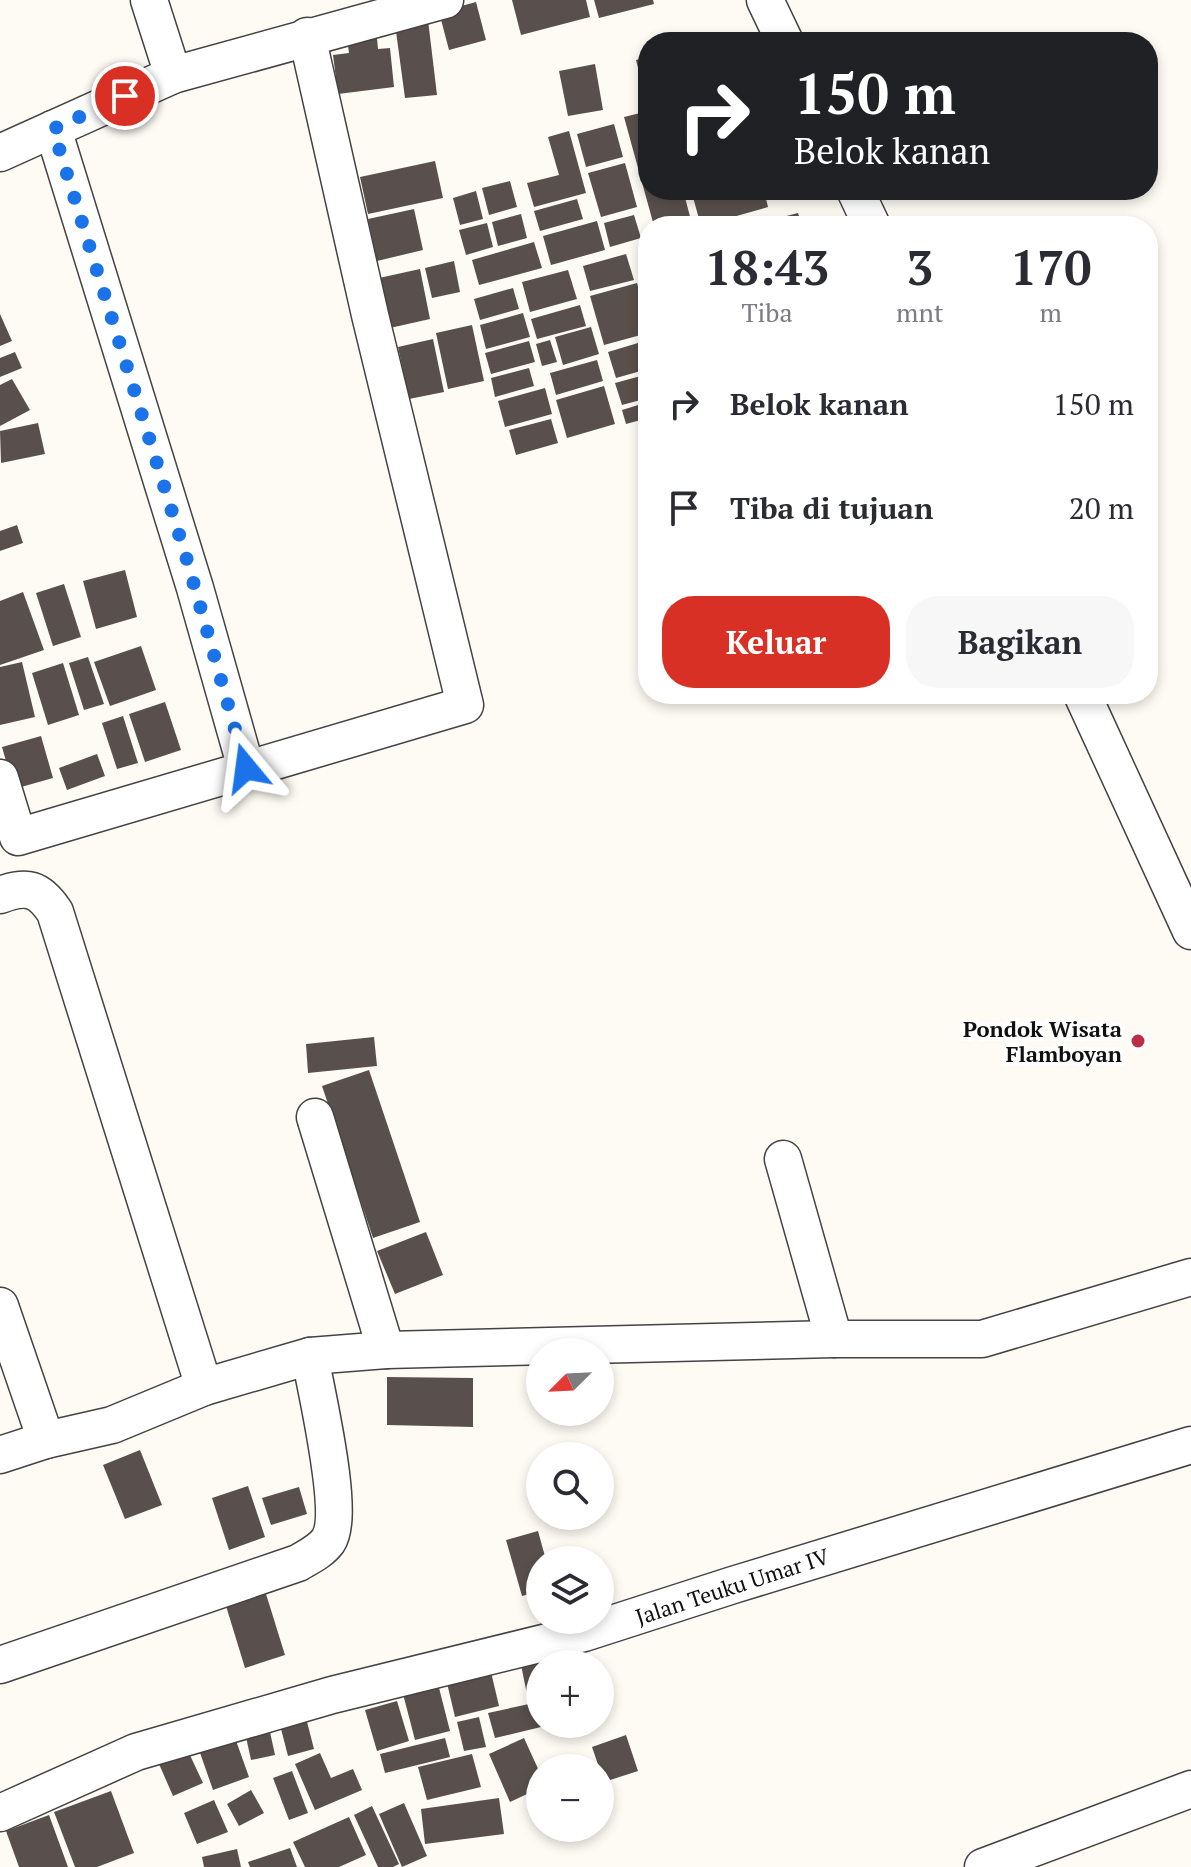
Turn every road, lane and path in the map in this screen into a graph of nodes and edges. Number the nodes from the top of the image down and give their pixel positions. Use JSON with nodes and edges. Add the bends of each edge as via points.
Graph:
{"nodes":[{"id":1,"x":149,"y":0,"type":"edge"},
{"id":2,"x":445,"y":0,"type":"edge"},
{"id":3,"x":765,"y":0,"type":"edge"},
{"id":4,"x":780,"y":32,"type":"edge"},
{"id":5,"x":307,"y":36,"type":"junction"},
{"id":6,"x":173,"y":75,"type":"junction"},
{"id":7,"x":53,"y":129,"type":"junction"},
{"id":8,"x":0,"y":153,"type":"edge"},
{"id":9,"x":1087,"y":704,"type":"edge"},
{"id":10,"x":246,"y":768,"type":"junction"},
{"id":11,"x":0,"y":778,"type":"edge"},
{"id":12,"x":0,"y":895,"type":"edge"},
{"id":13,"x":1191,"y":931,"type":"edge"},
{"id":14,"x":315,"y":1117,"type":"dead end"},
{"id":15,"x":783,"y":1159,"type":"dead end"},
{"id":16,"x":1191,"y":1277,"type":"edge"},
{"id":17,"x":0,"y":1306,"type":"edge"},
{"id":18,"x":834,"y":1339,"type":"junction"},
{"id":19,"x":386,"y":1350,"type":"junction"},
{"id":20,"x":310,"y":1356,"type":"junction"},
{"id":21,"x":204,"y":1387,"type":"junction"},
{"id":22,"x":46,"y":1440,"type":"junction"},
{"id":23,"x":1191,"y":1445,"type":"edge"},
{"id":24,"x":0,"y":1455,"type":"edge"},
{"id":25,"x":0,"y":1665,"type":"edge"},
{"id":26,"x":1191,"y":1789,"type":"edge"},
{"id":27,"x":0,"y":1813,"type":"edge"},
{"id":28,"x":983,"y":1867,"type":"edge"}],
"edges":[{"from":1,"to":6,"type":"street"},
{"from":2,"to":5,"type":"street"},
{"from":3,"to":4,"type":"street"},
{"from":5,"to":6,"type":"street"},
{"from":5,"to":10,"type":"street","via":[[465,705]]},
{"from":6,"to":7,"type":"street"},
{"from":7,"to":8,"type":"street"},
{"from":7,"to":10,"type":"street"},
{"from":9,"to":13,"type":"street"},
{"from":10,"to":11,"type":"street","via":[[18,837]]},
{"from":12,"to":21,"type":"street","via":[[28,889],[45,898],[55,912]]},
{"from":14,"to":19,"type":"street"},
{"from":15,"to":18,"type":"street"},
{"from":16,"to":18,"type":"street","via":[[982,1339]]},
{"from":17,"to":22,"type":"street"},
{"from":18,"to":19,"type":"street"},
{"from":19,"to":20,"type":"street"},
{"from":20,"to":21,"type":"street"},
{"from":20,"to":25,"type":"street","via":[[335,1501],[328,1541],[298,1563]]},
{"from":21,"to":22,"type":"street","via":[[112,1425]]},
{"from":22,"to":24,"type":"street"},
{"from":23,"to":27,"type":"street","name":"Jalan Teuku Umar IV","via":[[584,1633],[332,1695],[136,1752]]},
{"from":26,"to":28,"type":"street"}]}
